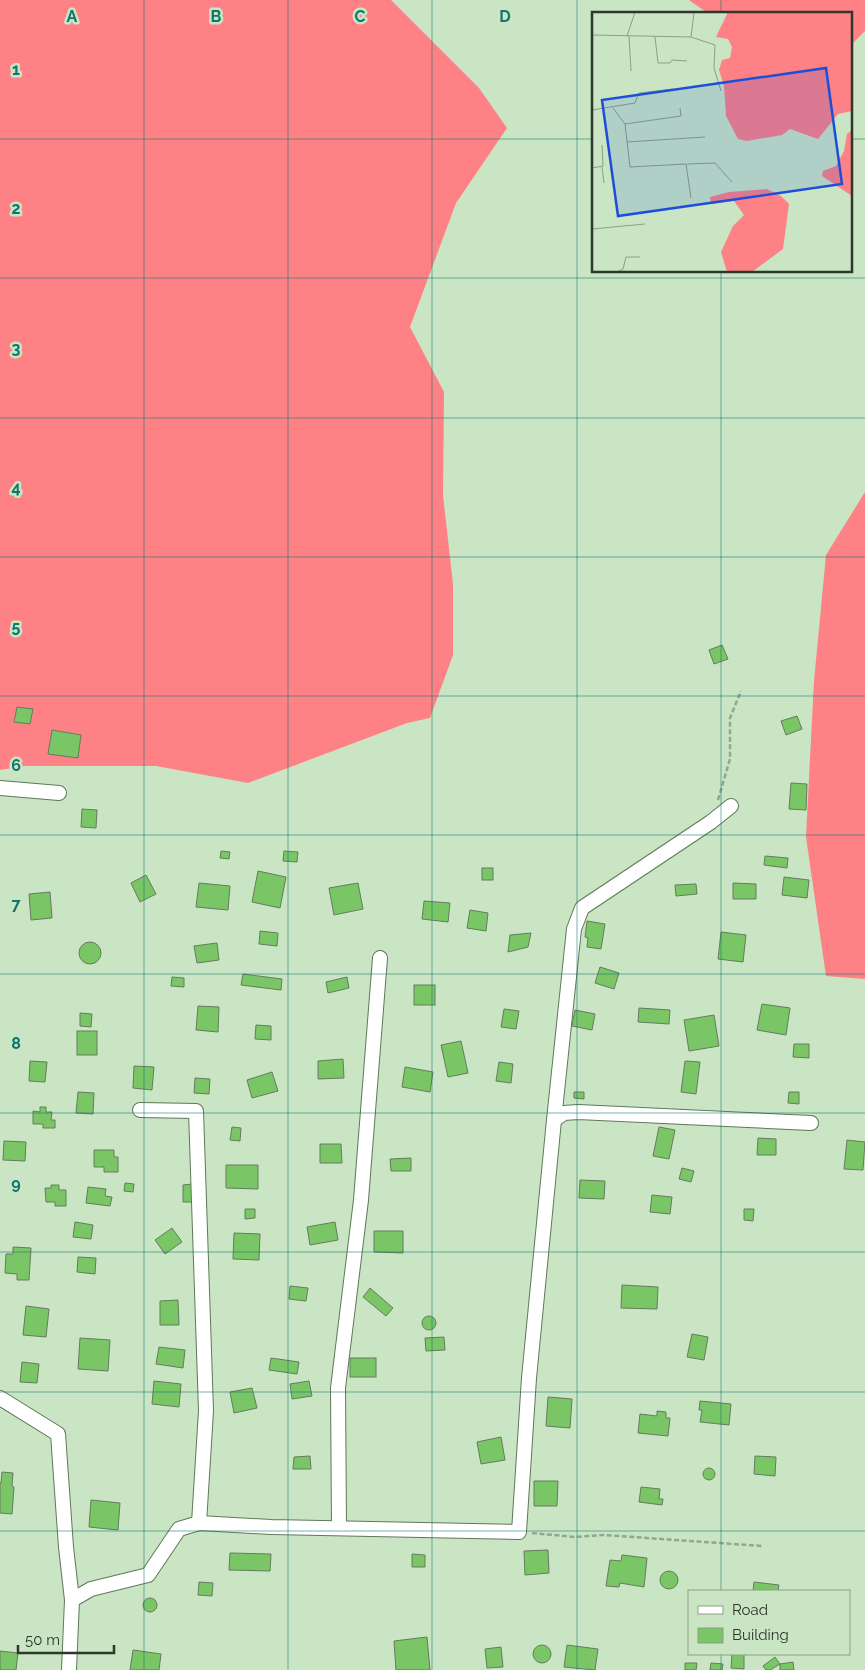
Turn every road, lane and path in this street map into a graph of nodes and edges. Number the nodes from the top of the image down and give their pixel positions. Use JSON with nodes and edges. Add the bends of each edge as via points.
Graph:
{"nodes":[{"id":1,"x":741,"y":691,"type":"dead end"},
{"id":2,"x":0,"y":788,"type":"edge"},
{"id":3,"x":59,"y":793,"type":"dead end"},
{"id":4,"x":731,"y":806,"type":"dead end"},
{"id":5,"x":711,"y":822,"type":"junction"},
{"id":6,"x":380,"y":958,"type":"dead end"},
{"id":7,"x":140,"y":1110,"type":"dead end"},
{"id":8,"x":554,"y":1120,"type":"junction"},
{"id":9,"x":811,"y":1123,"type":"dead end"},
{"id":10,"x":0,"y":1398,"type":"edge"},
{"id":11,"x":199,"y":1523,"type":"junction"},
{"id":12,"x":339,"y":1527,"type":"junction"},
{"id":13,"x":532,"y":1533,"type":"dead end"},
{"id":14,"x":762,"y":1546,"type":"dead end"},
{"id":15,"x":72,"y":1600,"type":"junction"},
{"id":16,"x":69,"y":1670,"type":"edge"}],
"edges":[{"from":1,"to":5,"type":"path","via":[[730,718],[730,759]]},
{"from":2,"to":3,"type":"street"},
{"from":4,"to":5,"type":"street"},
{"from":5,"to":8,"type":"street","via":[[582,908],[574,929]]},
{"from":6,"to":12,"type":"street","via":[[361,1200],[338,1388]]},
{"from":7,"to":11,"type":"street","via":[[196,1111],[206,1411]]},
{"from":8,"to":9,"type":"street","via":[[564,1113],[578,1112]]},
{"from":8,"to":12,"type":"street","via":[[528,1378],[519,1532]]},
{"from":10,"to":15,"type":"street","via":[[58,1434]]},
{"from":11,"to":12,"type":"street"},
{"from":11,"to":15,"type":"street","via":[[179,1530],[148,1575],[91,1589]]},
{"from":13,"to":14,"type":"path"},
{"from":15,"to":16,"type":"street"}]}
